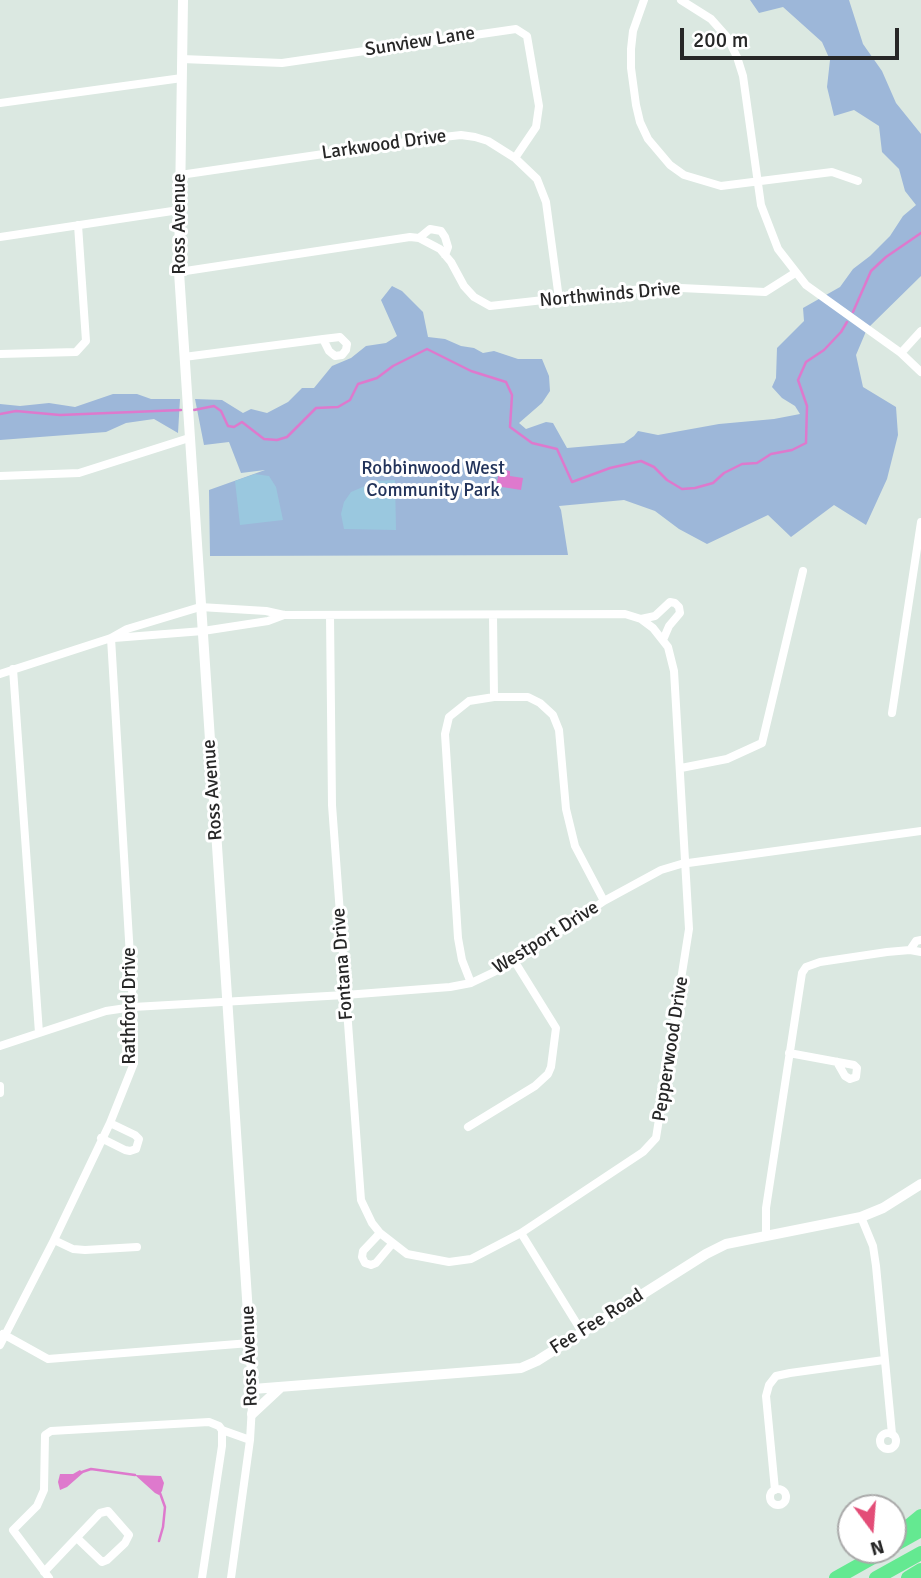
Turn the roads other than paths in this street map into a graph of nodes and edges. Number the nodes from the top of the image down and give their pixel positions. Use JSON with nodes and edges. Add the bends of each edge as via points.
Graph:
{"nodes":[{"id":1,"x":183,"y":0,"type":"edge"},
{"id":2,"x":644,"y":0,"type":"edge"},
{"id":3,"x":681,"y":0,"type":"edge"},
{"id":4,"x":182,"y":59,"type":"junction"},
{"id":5,"x":182,"y":78,"type":"junction"},
{"id":6,"x":0,"y":103,"type":"edge"},
{"id":7,"x":515,"y":158,"type":"junction"},
{"id":8,"x":180,"y":175,"type":"junction"},
{"id":9,"x":858,"y":181,"type":"dead end"},
{"id":10,"x":758,"y":182,"type":"junction"},
{"id":11,"x":179,"y":210,"type":"junction"},
{"id":12,"x":78,"y":225,"type":"junction"},
{"id":13,"x":0,"y":237,"type":"edge"},
{"id":14,"x":419,"y":238,"type":"junction"},
{"id":15,"x":445,"y":255,"type":"junction"},
{"id":16,"x":179,"y":272,"type":"junction"},
{"id":17,"x":795,"y":273,"type":"junction"},
{"id":18,"x":559,"y":299,"type":"junction"},
{"id":19,"x":921,"y":331,"type":"edge"},
{"id":20,"x":323,"y":339,"type":"dead end"},
{"id":21,"x":901,"y":353,"type":"junction"},
{"id":22,"x":0,"y":354,"type":"edge"},
{"id":23,"x":184,"y":357,"type":"junction"},
{"id":24,"x":921,"y":372,"type":"edge"},
{"id":25,"x":189,"y":438,"type":"junction"},
{"id":26,"x":0,"y":476,"type":"edge"},
{"id":27,"x":921,"y":522,"type":"edge"},
{"id":28,"x":919,"y":560,"type":"edge"},
{"id":29,"x":803,"y":571,"type":"dead end"},
{"id":30,"x":200,"y":607,"type":"junction"},
{"id":31,"x":284,"y":615,"type":"junction"},
{"id":32,"x":330,"y":615,"type":"junction"},
{"id":33,"x":493,"y":615,"type":"junction"},
{"id":34,"x":641,"y":620,"type":"junction"},
{"id":35,"x":203,"y":631,"type":"junction"},
{"id":36,"x":111,"y":638,"type":"junction"},
{"id":37,"x":663,"y":640,"type":"junction"},
{"id":38,"x":13,"y":669,"type":"junction"},
{"id":39,"x":0,"y":674,"type":"edge"},
{"id":40,"x":494,"y":696,"type":"junction"},
{"id":41,"x":892,"y":713,"type":"dead end"},
{"id":42,"x":681,"y":768,"type":"junction"},
{"id":43,"x":921,"y":831,"type":"edge"},
{"id":44,"x":686,"y":864,"type":"junction"},
{"id":45,"x":604,"y":901,"type":"junction"},
{"id":46,"x":921,"y":940,"type":"edge"},
{"id":47,"x":910,"y":950,"type":"junction"},
{"id":48,"x":921,"y":952,"type":"edge"},
{"id":49,"x":515,"y":962,"type":"junction"},
{"id":50,"x":471,"y":984,"type":"junction"},
{"id":51,"x":345,"y":995,"type":"junction"},
{"id":52,"x":227,"y":1002,"type":"junction"},
{"id":53,"x":133,"y":1007,"type":"junction"},
{"id":54,"x":39,"y":1033,"type":"junction"},
{"id":55,"x":0,"y":1046,"type":"edge"},
{"id":56,"x":789,"y":1053,"type":"junction"},
{"id":57,"x":837,"y":1062,"type":"dead end"},
{"id":58,"x":0,"y":1086,"type":"edge"},
{"id":59,"x":0,"y":1093,"type":"edge"},
{"id":60,"x":110,"y":1123,"type":"junction"},
{"id":61,"x":468,"y":1127,"type":"dead end"},
{"id":62,"x":101,"y":1138,"type":"junction"},
{"id":63,"x":921,"y":1184,"type":"edge"},
{"id":64,"x":861,"y":1217,"type":"junction"},
{"id":65,"x":380,"y":1233,"type":"junction"},
{"id":66,"x":521,"y":1233,"type":"junction"},
{"id":67,"x":766,"y":1235,"type":"junction"},
{"id":68,"x":54,"y":1240,"type":"junction"},
{"id":69,"x":392,"y":1244,"type":"junction"},
{"id":70,"x":137,"y":1247,"type":"dead end"},
{"id":71,"x":582,"y":1332,"type":"junction"},
{"id":72,"x":2,"y":1334,"type":"edge"},
{"id":73,"x":250,"y":1343,"type":"junction"},
{"id":74,"x":0,"y":1345,"type":"edge"},
{"id":75,"x":884,"y":1360,"type":"junction"},
{"id":76,"x":281,"y":1387,"type":"junction"},
{"id":77,"x":253,"y":1389,"type":"junction"},
{"id":78,"x":252,"y":1414,"type":"junction"},
{"id":79,"x":222,"y":1430,"type":"junction"},
{"id":80,"x":892,"y":1434,"type":"dead end"},
{"id":81,"x":250,"y":1440,"type":"junction"},
{"id":82,"x":775,"y":1490,"type":"dead end"},
{"id":83,"x":921,"y":1516,"type":"edge"},
{"id":84,"x":907,"y":1528,"type":"edge"},
{"id":85,"x":77,"y":1538,"type":"junction"},
{"id":86,"x":921,"y":1553,"type":"edge"},
{"id":87,"x":859,"y":1564,"type":"edge"},
{"id":88,"x":921,"y":1570,"type":"edge"},
{"id":89,"x":47,"y":1575,"type":"edge"},
{"id":90,"x":202,"y":1578,"type":"edge"},
{"id":91,"x":231,"y":1578,"type":"edge"},
{"id":92,"x":836,"y":1578,"type":"edge"},
{"id":93,"x":876,"y":1578,"type":"edge"},
{"id":94,"x":908,"y":1578,"type":"edge"}],
"edges":[{"from":1,"to":4,"type":"street","name":"Ross Avenue"},
{"from":2,"to":10,"type":"street","via":[[633,31],[631,68],[640,122],[648,139],[658,154],[684,175],[721,186]]},
{"from":3,"to":10,"type":"street","via":[[711,19],[737,57]]},
{"from":4,"to":5,"type":"street","name":"Ross Avenue"},
{"from":4,"to":7,"type":"street","name":"Sunview Lane","via":[[282,63],[516,29],[527,36],[539,106],[536,127]]},
{"from":5,"to":6,"type":"street"},
{"from":5,"to":8,"type":"street","name":"Ross Avenue"},
{"from":7,"to":8,"type":"street","name":"Larkwood Drive","via":[[488,141],[461,135]]},
{"from":7,"to":18,"type":"street","name":"Larkwood Drive","via":[[537,179],[547,202]]},
{"from":8,"to":11,"type":"street","name":"Ross Avenue"},
{"from":9,"to":10,"type":"street","via":[[832,172]]},
{"from":10,"to":17,"type":"street","via":[[771,235]]},
{"from":11,"to":12,"type":"street"},
{"from":11,"to":16,"type":"street","name":"Ross Avenue"},
{"from":12,"to":13,"type":"street"},
{"from":12,"to":22,"type":"street","via":[[86,341],[76,352]]},
{"from":14,"to":15,"type":"street","name":"Northwinds Drive"},
{"from":14,"to":15,"type":"street","name":"Northwinds Drive","via":[[430,229],[441,231],[448,247]]},
{"from":14,"to":16,"type":"street","name":"Northwinds Drive"},
{"from":15,"to":18,"type":"street","name":"Northwinds Drive","via":[[474,297],[490,306]]},
{"from":16,"to":23,"type":"street","name":"Ross Avenue"},
{"from":17,"to":18,"type":"street","name":"Northwinds Drive","via":[[765,292],[660,287]]},
{"from":17,"to":21,"type":"street","via":[[818,295]]},
{"from":19,"to":21,"type":"street"},
{"from":20,"to":23,"type":"street"},
{"from":21,"to":24,"type":"street"},
{"from":23,"to":25,"type":"street","name":"Ross Avenue"},
{"from":25,"to":26,"type":"street","via":[[79,473]]},
{"from":25,"to":30,"type":"street","name":"Ross Avenue"},
{"from":27,"to":28,"type":"street"},
{"from":28,"to":41,"type":"street"},
{"from":29,"to":42,"type":"street","via":[[762,743],[727,759]]},
{"from":30,"to":31,"type":"street"},
{"from":30,"to":35,"type":"street","name":"Ross Avenue"},
{"from":30,"to":36,"type":"street"},
{"from":31,"to":32,"type":"street"},
{"from":31,"to":35,"type":"street"},
{"from":32,"to":33,"type":"street"},
{"from":32,"to":51,"type":"street","name":"Fontana Drive","via":[[332,806]]},
{"from":33,"to":34,"type":"street","via":[[625,614]]},
{"from":33,"to":40,"type":"street"},
{"from":34,"to":37,"type":"street","name":"Pepperwood Drive"},
{"from":34,"to":37,"type":"street","via":[[675,603],[680,613]]},
{"from":35,"to":36,"type":"street"},
{"from":35,"to":52,"type":"street","name":"Ross Avenue"},
{"from":36,"to":38,"type":"street"},
{"from":36,"to":53,"type":"street","name":"Rathford Drive"},
{"from":37,"to":42,"type":"street","name":"Pepperwood Drive","via":[[674,671]]},
{"from":38,"to":39,"type":"street"},
{"from":38,"to":54,"type":"street"},
{"from":40,"to":45,"type":"street","via":[[527,697],[553,715],[559,730],[571,829]]},
{"from":40,"to":50,"type":"street","via":[[469,701],[457,709],[449,717],[445,734],[458,938]]},
{"from":42,"to":44,"type":"street","name":"Pepperwood Drive"},
{"from":43,"to":44,"type":"street","name":"Westport Drive"},
{"from":44,"to":45,"type":"street","name":"Westport Drive","via":[[661,870]]},
{"from":44,"to":66,"type":"street","name":"Pepperwood Drive","via":[[689,929],[656,1138],[643,1152]]},
{"from":45,"to":49,"type":"street","name":"Westport Drive"},
{"from":46,"to":47,"type":"street"},
{"from":47,"to":48,"type":"street"},
{"from":47,"to":56,"type":"street","via":[[806,967]]},
{"from":49,"to":50,"type":"street","name":"Westport Drive"},
{"from":49,"to":61,"type":"street","via":[[556,1028],[551,1067],[535,1086]]},
{"from":50,"to":51,"type":"street","name":"Westport Drive"},
{"from":51,"to":52,"type":"street","name":"Westport Drive"},
{"from":51,"to":65,"type":"street","name":"Fontana Drive","via":[[358,1189],[365,1211]]},
{"from":52,"to":53,"type":"street","name":"Westport Drive"},
{"from":52,"to":73,"type":"street","name":"Ross Avenue"},
{"from":53,"to":54,"type":"street","name":"Westport Drive"},
{"from":53,"to":60,"type":"street","name":"Rathford Drive","via":[[134,1063]]},
{"from":54,"to":55,"type":"street","name":"Westport Drive"},
{"from":56,"to":57,"type":"street"},
{"from":56,"to":67,"type":"street"},
{"from":58,"to":59,"type":"street"},
{"from":60,"to":62,"type":"street","name":"Rathford Drive"},
{"from":60,"to":62,"type":"street","via":[[135,1135],[136,1149],[125,1150]]},
{"from":62,"to":68,"type":"street","name":"Rathford Drive"},
{"from":63,"to":64,"type":"street","name":"Fee Fee Road"},
{"from":64,"to":67,"type":"street","name":"Fee Fee Road"},
{"from":64,"to":75,"type":"street","via":[[876,1263]]},
{"from":65,"to":69,"type":"street","name":"Pepperwood Drive"},
{"from":65,"to":69,"type":"street","via":[[363,1251],[365,1263],[376,1263]]},
{"from":66,"to":69,"type":"street","name":"Pepperwood Drive","via":[[459,1261],[425,1259]]},
{"from":66,"to":71,"type":"street"},
{"from":67,"to":71,"type":"street","name":"Fee Fee Road","via":[[706,1254]]},
{"from":68,"to":70,"type":"street","via":[[73,1249]]},
{"from":68,"to":72,"type":"street","name":"Rathford Drive"},
{"from":71,"to":76,"type":"street","name":"Fee Fee Road","via":[[521,1368]]},
{"from":72,"to":73,"type":"street","via":[[48,1359]]},
{"from":72,"to":74,"type":"street","name":"Rathford Drive"},
{"from":73,"to":77,"type":"street","name":"Ross Avenue"},
{"from":75,"to":80,"type":"street"},
{"from":75,"to":82,"type":"street","via":[[776,1376],[766,1396]]},
{"from":76,"to":77,"type":"street","name":"Fee Fee Road"},
{"from":76,"to":78,"type":"street"},
{"from":77,"to":78,"type":"street","name":"Ross Avenue"},
{"from":78,"to":81,"type":"street","name":"Ross Avenue"},
{"from":79,"to":81,"type":"street"},
{"from":79,"to":89,"type":"street","via":[[209,1422],[51,1431],[43,1442],[44,1490],[37,1506],[13,1530]]},
{"from":79,"to":90,"type":"street"},
{"from":81,"to":91,"type":"street","name":"Ross Avenue"},
{"from":83,"to":84,"type":"highway"},
{"from":85,"to":85,"type":"street","via":[[100,1513],[108,1511],[130,1535],[102,1562]]},
{"from":85,"to":89,"type":"street"},
{"from":86,"to":93,"type":"highway"},
{"from":87,"to":92,"type":"highway"},
{"from":88,"to":94,"type":"highway"}]}
